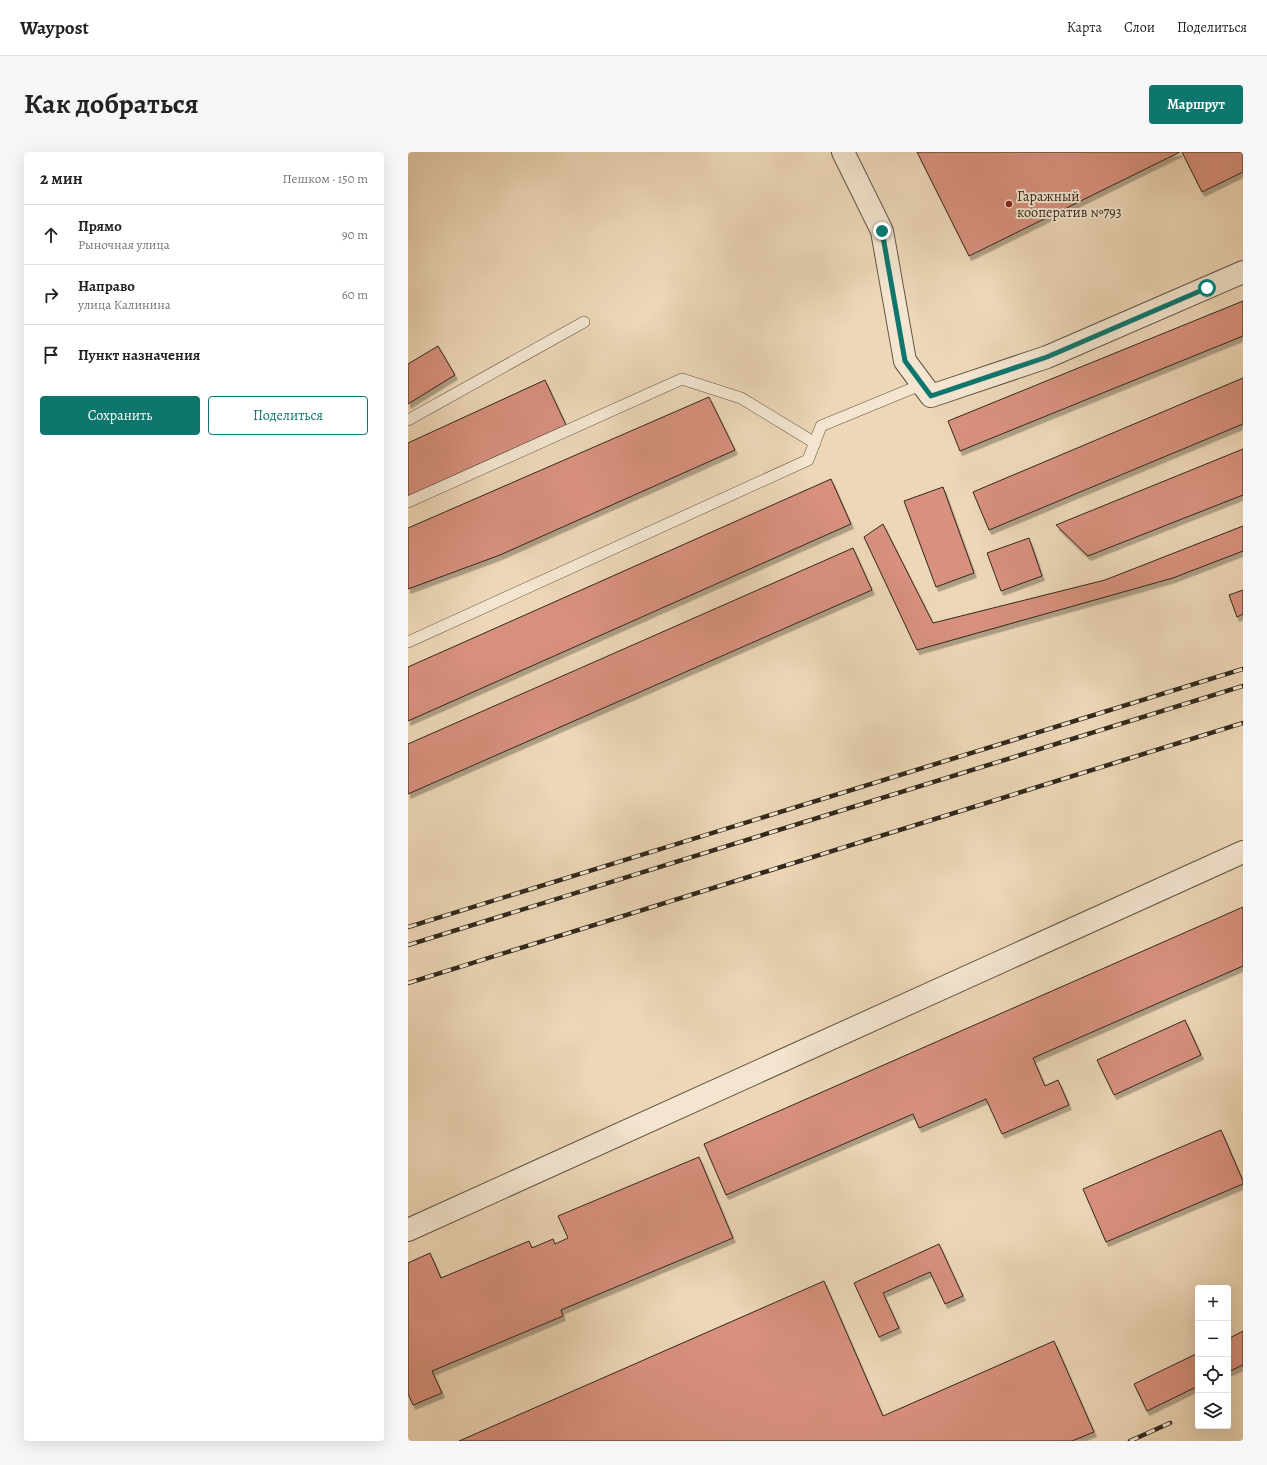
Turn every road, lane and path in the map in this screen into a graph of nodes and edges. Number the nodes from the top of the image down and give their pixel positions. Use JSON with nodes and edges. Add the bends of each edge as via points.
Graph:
{"nodes":[{"id":1,"x":843,"y":152,"type":"edge"},
{"id":2,"x":1243,"y":272,"type":"edge"},
{"id":3,"x":584,"y":322,"type":"dead end"},
{"id":4,"x":927,"y":390,"type":"junction"},
{"id":5,"x":408,"y":420,"type":"edge"},
{"id":6,"x":815,"y":443,"type":"junction"},
{"id":7,"x":408,"y":502,"type":"edge"},
{"id":8,"x":408,"y":642,"type":"edge"},
{"id":9,"x":1243,"y":852,"type":"edge"},
{"id":10,"x":408,"y":1230,"type":"edge"}],
"edges":[{"from":1,"to":4,"type":"street","via":[[882,231],[905,361]]},
{"from":2,"to":4,"type":"street","via":[[1047,357]]},
{"from":3,"to":5,"type":"lane"},
{"from":4,"to":6,"type":"lane","via":[[821,426]]},
{"from":6,"to":7,"type":"lane","via":[[742,398],[682,379]]},
{"from":6,"to":8,"type":"lane","via":[[808,460]]},
{"from":9,"to":10,"type":"street"}]}
